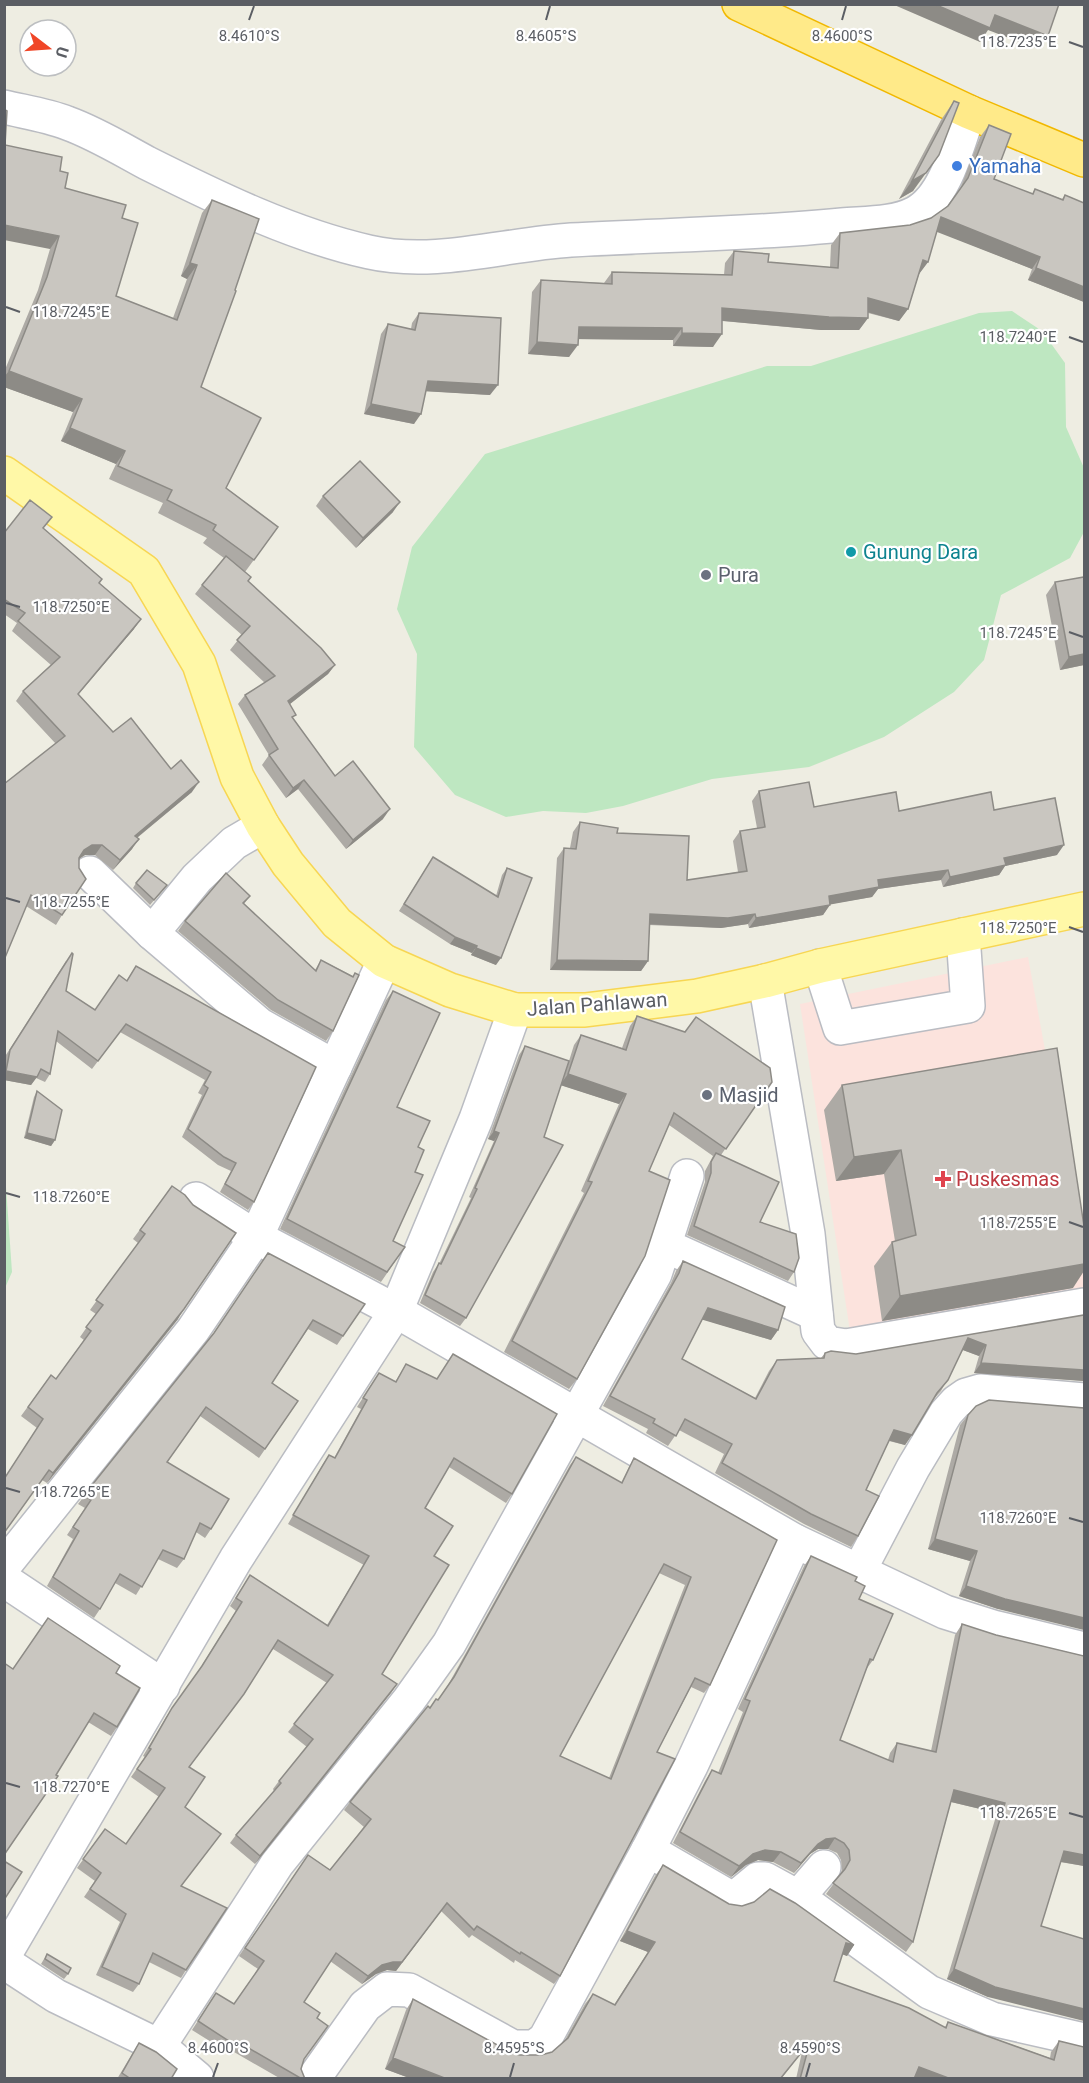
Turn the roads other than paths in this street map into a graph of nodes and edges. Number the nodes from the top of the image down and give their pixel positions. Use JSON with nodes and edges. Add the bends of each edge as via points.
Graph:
{"nodes":[{"id":1,"x":739,"y":4,"type":"edge"},
{"id":2,"x":4,"y":107,"type":"edge"},
{"id":3,"x":969,"y":112,"type":"junction"},
{"id":4,"x":1084,"y":160,"type":"edge"},
{"id":5,"x":4,"y":473,"type":"edge"},
{"id":6,"x":263,"y":826,"type":"junction"},
{"id":7,"x":90,"y":873,"type":"dead end"},
{"id":8,"x":1084,"y":909,"type":"edge"},
{"id":9,"x":152,"y":933,"type":"junction"},
{"id":10,"x":963,"y":935,"type":"junction"},
{"id":11,"x":384,"y":961,"type":"junction"},
{"id":12,"x":820,"y":966,"type":"junction"},
{"id":13,"x":765,"y":981,"type":"junction"},
{"id":14,"x":515,"y":1010,"type":"junction"},
{"id":15,"x":335,"y":1067,"type":"junction"},
{"id":16,"x":687,"y":1176,"type":"dead end"},
{"id":17,"x":196,"y":1199,"type":"dead end"},
{"id":18,"x":256,"y":1237,"type":"junction"},
{"id":19,"x":664,"y":1245,"type":"junction"},
{"id":20,"x":1084,"y":1305,"type":"edge"},
{"id":21,"x":396,"y":1311,"type":"junction"},
{"id":22,"x":816,"y":1314,"type":"junction"},
{"id":23,"x":1084,"y":1400,"type":"edge"},
{"id":24,"x":577,"y":1416,"type":"junction"},
{"id":25,"x":795,"y":1541,"type":"junction"},
{"id":26,"x":4,"y":1566,"type":"edge"},
{"id":27,"x":859,"y":1571,"type":"junction"},
{"id":28,"x":4,"y":1580,"type":"edge"},
{"id":29,"x":1084,"y":1649,"type":"edge"},
{"id":30,"x":163,"y":1686,"type":"junction"},
{"id":31,"x":648,"y":1850,"type":"junction"},
{"id":32,"x":824,"y":1866,"type":"dead end"},
{"id":33,"x":798,"y":1897,"type":"junction"},
{"id":34,"x":4,"y":1956,"type":"edge"},
{"id":35,"x":4,"y":1962,"type":"edge"},
{"id":36,"x":1084,"y":2040,"type":"edge"},
{"id":37,"x":159,"y":2046,"type":"junction"},
{"id":38,"x":196,"y":2079,"type":"edge"},
{"id":39,"x":314,"y":2079,"type":"edge"}],
"edges":[{"from":1,"to":3,"type":"highway"},
{"from":2,"to":3,"type":"street","via":[[65,122],[225,201],[309,234],[372,253],[405,257],[567,240],[819,227],[897,219],[927,205],[942,184]]},
{"from":3,"to":4,"type":"highway"},
{"from":5,"to":6,"type":"main road","name":"Jalan Pahlawan","via":[[144,571],[199,664],[237,777]]},
{"from":6,"to":9,"type":"street","via":[[234,843],[197,878]]},
{"from":6,"to":11,"type":"main road","name":"Jalan Pahlawan","via":[[288,864],[337,923]]},
{"from":7,"to":9,"type":"street"},
{"from":8,"to":10,"type":"main road","name":"Jalan Pahlawan"},
{"from":9,"to":15,"type":"street","via":[[260,1025]]},
{"from":10,"to":12,"type":"main road","name":"Jalan Pahlawan"},
{"from":10,"to":12,"type":"street","via":[[968,1006],[840,1028]]},
{"from":11,"to":14,"type":"main road","name":"Jalan Pahlawan","via":[[450,990]]},
{"from":11,"to":15,"type":"street"},
{"from":12,"to":13,"type":"main road","name":"Jalan Pahlawan"},
{"from":13,"to":14,"type":"main road","name":"Jalan Pahlawan","via":[[697,996],[585,1010]]},
{"from":13,"to":22,"type":"street","via":[[808,1234]]},
{"from":14,"to":21,"type":"street","via":[[476,1119]]},
{"from":15,"to":18,"type":"street"},
{"from":16,"to":19,"type":"street"},
{"from":17,"to":18,"type":"street"},
{"from":18,"to":21,"type":"street"},
{"from":18,"to":26,"type":"street","via":[[193,1330]]},
{"from":19,"to":22,"type":"street"},
{"from":19,"to":24,"type":"street","via":[[656,1274]]},
{"from":20,"to":22,"type":"street","via":[[846,1346],[827,1343],[818,1330]]},
{"from":21,"to":24,"type":"street"},
{"from":21,"to":30,"type":"street","via":[[236,1559]]},
{"from":23,"to":27,"type":"street","via":[[980,1391],[956,1402],[913,1468]]},
{"from":24,"to":25,"type":"street"},
{"from":24,"to":37,"type":"street","via":[[449,1644],[409,1700],[276,1864]]},
{"from":25,"to":27,"type":"street"},
{"from":25,"to":31,"type":"street"},
{"from":27,"to":29,"type":"street","via":[[945,1612]]},
{"from":28,"to":30,"type":"street"},
{"from":30,"to":34,"type":"street"},
{"from":31,"to":33,"type":"street","via":[[731,1898],[758,1879]]},
{"from":31,"to":39,"type":"street","via":[[545,2038],[534,2047],[513,2047],[409,1990],[387,1989],[365,2006]]},
{"from":32,"to":33,"type":"street"},
{"from":33,"to":36,"type":"street","via":[[929,1992],[992,2019]]},
{"from":35,"to":37,"type":"street","via":[[56,1996]]},
{"from":37,"to":38,"type":"street"}]}
